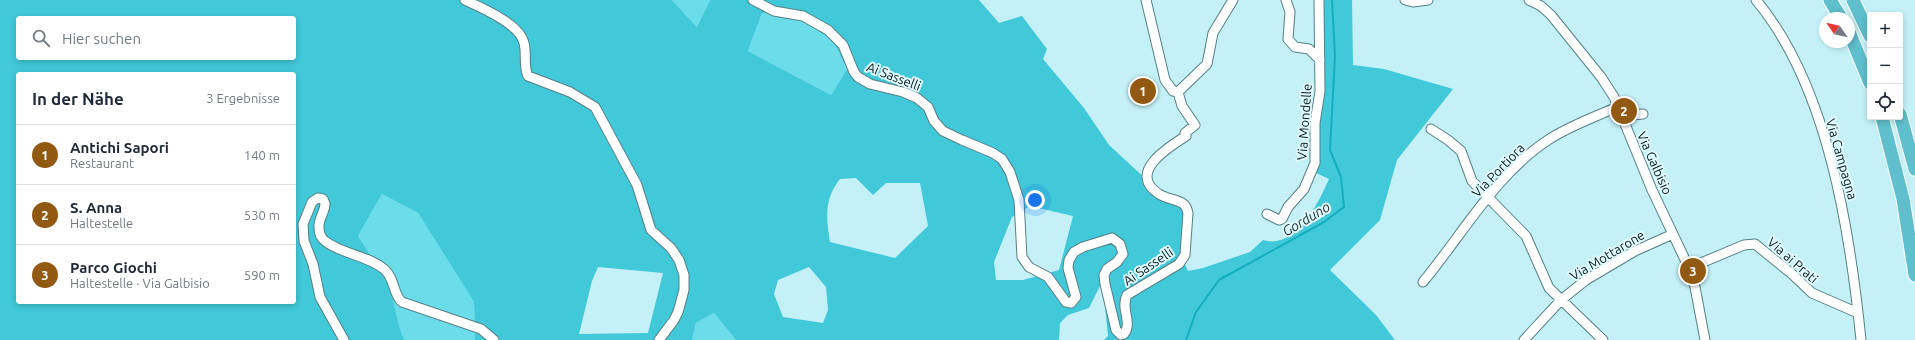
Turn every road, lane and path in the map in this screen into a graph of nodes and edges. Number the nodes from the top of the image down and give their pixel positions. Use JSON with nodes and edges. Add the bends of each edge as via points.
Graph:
{"nodes":[{"id":1,"x":465,"y":0,"type":"edge"},
{"id":2,"x":753,"y":0,"type":"edge"},
{"id":3,"x":1146,"y":0,"type":"edge"},
{"id":4,"x":1233,"y":0,"type":"edge"},
{"id":5,"x":1286,"y":0,"type":"edge"},
{"id":6,"x":1319,"y":0,"type":"edge"},
{"id":7,"x":1405,"y":0,"type":"edge"},
{"id":8,"x":1428,"y":0,"type":"edge"},
{"id":9,"x":1529,"y":0,"type":"edge"},
{"id":10,"x":1756,"y":0,"type":"edge"},
{"id":11,"x":1830,"y":0,"type":"edge"},
{"id":12,"x":1835,"y":0,"type":"edge"},
{"id":13,"x":1853,"y":0,"type":"edge"},
{"id":14,"x":1838,"y":12,"type":"edge"},
{"id":15,"x":1840,"y":12,"type":"edge"},
{"id":16,"x":1867,"y":30,"type":"edge"},
{"id":17,"x":1855,"y":47,"type":"edge"},
{"id":18,"x":1320,"y":60,"type":"junction"},
{"id":19,"x":1867,"y":76,"type":"edge"},
{"id":20,"x":1178,"y":92,"type":"junction"},
{"id":21,"x":1617,"y":106,"type":"junction"},
{"id":22,"x":1643,"y":114,"type":"dead end"},
{"id":23,"x":1621,"y":116,"type":"junction"},
{"id":24,"x":1883,"y":120,"type":"edge"},
{"id":25,"x":1902,"y":120,"type":"edge"},
{"id":26,"x":1431,"y":129,"type":"dead end"},
{"id":27,"x":1915,"y":169,"type":"edge"},
{"id":28,"x":1488,"y":197,"type":"junction"},
{"id":29,"x":1267,"y":214,"type":"dead end"},
{"id":30,"x":1674,"y":234,"type":"junction"},
{"id":31,"x":1689,"y":268,"type":"junction"},
{"id":32,"x":1915,"y":275,"type":"edge"},
{"id":33,"x":1423,"y":282,"type":"dead end"},
{"id":34,"x":1561,"y":300,"type":"junction"},
{"id":35,"x":1858,"y":313,"type":"junction"},
{"id":36,"x":344,"y":340,"type":"edge"},
{"id":37,"x":494,"y":340,"type":"edge"},
{"id":38,"x":659,"y":340,"type":"edge"},
{"id":39,"x":1524,"y":340,"type":"edge"},
{"id":40,"x":1603,"y":340,"type":"edge"},
{"id":41,"x":1705,"y":340,"type":"edge"},
{"id":42,"x":1861,"y":340,"type":"edge"}],
"edges":[{"from":1,"to":38,"type":"street","via":[[491,13],[520,33],[524,42],[528,76],[570,92],[598,110],[637,185],[650,230],[676,254],[682,267],[684,290],[678,312]]},
{"from":2,"to":20,"type":"street","name":"Ai Sasselli","via":[[774,11],[803,16],[828,30],[844,45],[856,75],[870,84],[918,98],[928,107],[934,121],[943,130],[1002,159],[1010,172],[1019,200],[1021,253],[1024,261],[1029,267],[1046,275],[1066,302],[1073,302],[1076,297],[1068,268],[1074,252],[1109,238],[1117,241],[1123,254],[1107,269],[1104,279],[1116,330],[1121,335],[1128,328],[1124,304],[1127,295],[1179,264],[1185,255],[1188,213],[1186,206],[1155,191],[1147,178],[1149,167],[1161,154],[1186,136],[1185,133],[1195,124],[1182,106]]},
{"from":3,"to":20,"type":"street","via":[[1165,80],[1173,91]]},
{"from":4,"to":20,"type":"street","via":[[1213,33],[1207,64]]},
{"from":5,"to":18,"type":"street","via":[[1290,12],[1288,39],[1295,47],[1309,49]]},
{"from":6,"to":18,"type":"street","name":"Via Mondelle"},
{"from":7,"to":8,"type":"street"},
{"from":9,"to":21,"type":"street","name":"Via Galbisio","via":[[1542,6],[1551,15],[1600,77]]},
{"from":10,"to":35,"type":"street","name":"Via Campagna","via":[[1781,34],[1800,70],[1824,141],[1844,215]]},
{"from":11,"to":14,"type":"highway"},
{"from":12,"to":15,"type":"highway"},
{"from":13,"to":16,"type":"highway"},
{"from":17,"to":19,"type":"highway"},
{"from":18,"to":29,"type":"street","name":"Via Mondelle","via":[[1320,91],[1312,171],[1304,189],[1288,207],[1282,219]]},
{"from":21,"to":23,"type":"street","name":"Via Galbisio"},
{"from":21,"to":28,"type":"street","name":"Via Portiora","via":[[1555,136],[1538,148]]},
{"from":22,"to":23,"type":"street"},
{"from":23,"to":30,"type":"street","name":"Via Galbisio","via":[[1652,190]]},
{"from":24,"to":32,"type":"highway","via":[[1903,199]]},
{"from":25,"to":27,"type":"highway"},
{"from":26,"to":28,"type":"street","via":[[1461,151],[1472,181]]},
{"from":28,"to":33,"type":"street","name":"Via Portiora"},
{"from":28,"to":34,"type":"street","via":[[1526,236],[1544,281]]},
{"from":30,"to":31,"type":"street","name":"Via Galbisio"},
{"from":30,"to":34,"type":"street","name":"Via Mottarone","via":[[1635,250],[1586,280]]},
{"from":31,"to":35,"type":"street","name":"Via ai Prati","via":[[1744,245],[1755,244],[1812,293]]},
{"from":31,"to":41,"type":"street","name":"Via Galbisio"},
{"from":34,"to":39,"type":"street","name":"Via Mottarone"},
{"from":34,"to":40,"type":"street"},
{"from":35,"to":42,"type":"street","name":"Via Campagna"},
{"from":36,"to":37,"type":"street","via":[[320,297],[313,264],[304,242],[303,224],[312,202],[318,198],[323,199],[325,204],[318,226],[326,242],[372,261],[385,270],[392,278],[402,302],[481,329]]}]}
